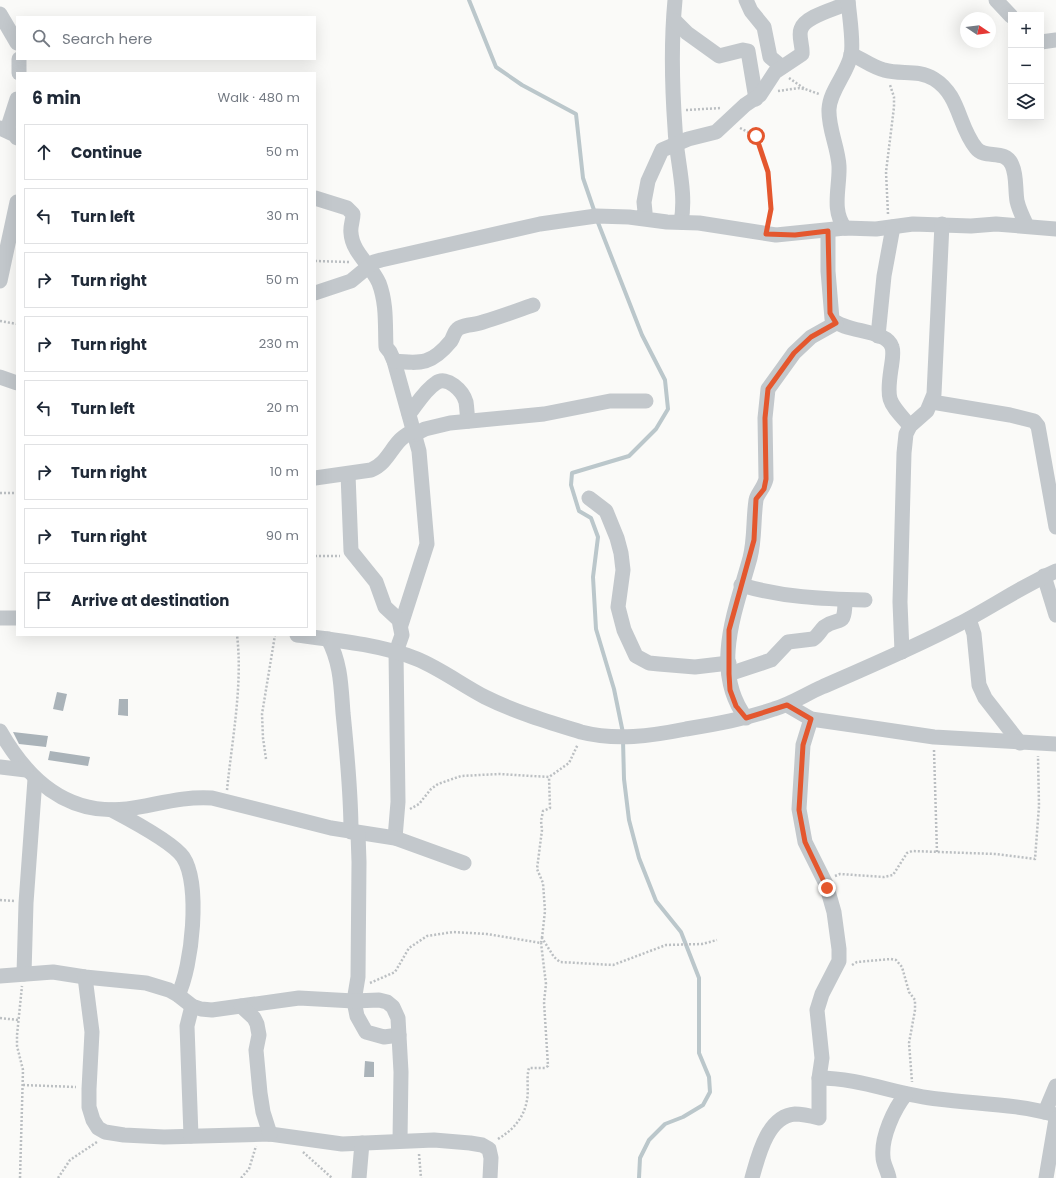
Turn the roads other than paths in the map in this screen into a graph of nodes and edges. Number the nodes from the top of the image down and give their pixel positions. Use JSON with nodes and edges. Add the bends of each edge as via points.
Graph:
{"nodes":[{"id":1,"x":676,"y":0,"type":"edge"},
{"id":2,"x":746,"y":0,"type":"edge"},
{"id":3,"x":996,"y":0,"type":"edge"},
{"id":4,"x":848,"y":2,"type":"edge"},
{"id":5,"x":1008,"y":13,"type":"edge"},
{"id":6,"x":0,"y":14,"type":"edge"},
{"id":7,"x":675,"y":21,"type":"junction"},
{"id":8,"x":1056,"y":40,"type":"edge"},
{"id":9,"x":16,"y":42,"type":"edge"},
{"id":10,"x":1044,"y":42,"type":"edge"},
{"id":11,"x":852,"y":54,"type":"junction"},
{"id":12,"x":19,"y":60,"type":"edge"},
{"id":13,"x":782,"y":68,"type":"junction"},
{"id":14,"x":19,"y":72,"type":"edge"},
{"id":15,"x":754,"y":100,"type":"junction"},
{"id":16,"x":16,"y":105,"type":"edge"},
{"id":17,"x":11,"y":133,"type":"edge"},
{"id":18,"x":676,"y":144,"type":"junction"},
{"id":19,"x":316,"y":198,"type":"edge"},
{"id":20,"x":16,"y":206,"type":"edge"},
{"id":21,"x":641,"y":218,"type":"junction"},
{"id":22,"x":680,"y":222,"type":"junction"},
{"id":23,"x":942,"y":224,"type":"junction"},
{"id":24,"x":1027,"y":226,"type":"junction"},
{"id":25,"x":891,"y":227,"type":"junction"},
{"id":26,"x":845,"y":228,"type":"junction"},
{"id":27,"x":1056,"y":229,"type":"edge"},
{"id":28,"x":828,"y":231,"type":"junction"},
{"id":29,"x":367,"y":263,"type":"junction"},
{"id":30,"x":1,"y":273,"type":"edge"},
{"id":31,"x":316,"y":293,"type":"edge"},
{"id":32,"x":533,"y":305,"type":"dead end"},
{"id":33,"x":836,"y":323,"type":"junction"},
{"id":34,"x":878,"y":336,"type":"junction"},
{"id":35,"x":394,"y":360,"type":"junction"},
{"id":36,"x":0,"y":377,"type":"edge"},
{"id":37,"x":16,"y":383,"type":"edge"},
{"id":38,"x":646,"y":401,"type":"dead end"},
{"id":39,"x":932,"y":402,"type":"junction"},
{"id":40,"x":409,"y":414,"type":"junction"},
{"id":41,"x":468,"y":421,"type":"junction"},
{"id":42,"x":910,"y":426,"type":"junction"},
{"id":43,"x":414,"y":433,"type":"junction"},
{"id":44,"x":348,"y":474,"type":"junction"},
{"id":45,"x":316,"y":478,"type":"edge"},
{"id":46,"x":589,"y":498,"type":"dead end"},
{"id":47,"x":1056,"y":527,"type":"edge"},
{"id":48,"x":1050,"y":573,"type":"edge"},
{"id":49,"x":741,"y":585,"type":"junction"},
{"id":50,"x":845,"y":600,"type":"junction"},
{"id":51,"x":865,"y":600,"type":"dead end"},
{"id":52,"x":1056,"y":615,"type":"edge"},
{"id":53,"x":0,"y":618,"type":"edge"},
{"id":54,"x":16,"y":618,"type":"edge"},
{"id":55,"x":968,"y":618,"type":"junction"},
{"id":56,"x":401,"y":625,"type":"junction"},
{"id":57,"x":305,"y":636,"type":"edge"},
{"id":58,"x":328,"y":639,"type":"junction"},
{"id":59,"x":396,"y":652,"type":"junction"},
{"id":60,"x":902,"y":652,"type":"junction"},
{"id":61,"x":729,"y":669,"type":"junction"},
{"id":62,"x":787,"y":705,"type":"junction"},
{"id":63,"x":746,"y":718,"type":"junction"},
{"id":64,"x":811,"y":719,"type":"junction"},
{"id":65,"x":0,"y":731,"type":"edge"},
{"id":66,"x":1020,"y":743,"type":"junction"},
{"id":67,"x":1056,"y":744,"type":"edge"},
{"id":68,"x":0,"y":767,"type":"edge"},
{"id":69,"x":31,"y":775,"type":"junction"},
{"id":70,"x":111,"y":810,"type":"junction"},
{"id":71,"x":354,"y":832,"type":"junction"},
{"id":72,"x":395,"y":838,"type":"junction"},
{"id":73,"x":464,"y":863,"type":"dead end"},
{"id":74,"x":24,"y":974,"type":"junction"},
{"id":75,"x":0,"y":976,"type":"edge"},
{"id":76,"x":85,"y":977,"type":"junction"},
{"id":77,"x":178,"y":995,"type":"junction"},
{"id":78,"x":355,"y":996,"type":"junction"},
{"id":79,"x":192,"y":1006,"type":"junction"},
{"id":80,"x":241,"y":1006,"type":"junction"},
{"id":81,"x":399,"y":1035,"type":"junction"},
{"id":82,"x":819,"y":1078,"type":"junction"},
{"id":83,"x":1056,"y":1086,"type":"edge"},
{"id":84,"x":906,"y":1094,"type":"junction"},
{"id":85,"x":1052,"y":1115,"type":"edge"},
{"id":86,"x":265,"y":1133,"type":"junction"},
{"id":87,"x":191,"y":1136,"type":"junction"},
{"id":88,"x":400,"y":1140,"type":"junction"},
{"id":89,"x":362,"y":1144,"type":"junction"},
{"id":90,"x":359,"y":1178,"type":"edge"},
{"id":91,"x":490,"y":1178,"type":"edge"},
{"id":92,"x":752,"y":1178,"type":"edge"},
{"id":93,"x":889,"y":1178,"type":"edge"},
{"id":94,"x":1046,"y":1178,"type":"edge"}],
"edges":[{"from":1,"to":7,"type":"street"},
{"from":2,"to":13,"type":"street","via":[[764,27],[770,57]]},
{"from":3,"to":5,"type":"street"},
{"from":4,"to":11,"type":"street"},
{"from":4,"to":13,"type":"street","via":[[803,24],[800,33],[802,54]]},
{"from":6,"to":9,"type":"street"},
{"from":7,"to":15,"type":"street","via":[[687,34],[719,56],[748,51]]},
{"from":7,"to":18,"type":"street","via":[[672,46]]},
{"from":8,"to":10,"type":"street"},
{"from":11,"to":24,"type":"street","via":[[882,70],[922,73],[944,86],[958,108],[976,148],[982,153],[1000,154],[1012,163],[1019,206]]},
{"from":11,"to":26,"type":"street","via":[[829,109],[839,165],[838,214]]},
{"from":12,"to":14,"type":"street"},
{"from":13,"to":15,"type":"street","via":[[772,75]]},
{"from":15,"to":18,"type":"street","via":[[710,135]]},
{"from":16,"to":17,"type":"street"},
{"from":18,"to":21,"type":"street","via":[[666,148],[660,155],[648,181],[644,202],[646,212]]},
{"from":18,"to":22,"type":"street","via":[[683,203]]},
{"from":19,"to":29,"type":"street","via":[[351,211],[351,236],[357,251]]},
{"from":20,"to":30,"type":"street"},
{"from":21,"to":22,"type":"street"},
{"from":21,"to":29,"type":"street","via":[[596,216],[540,224]]},
{"from":22,"to":28,"type":"street","via":[[766,234],[795,235]]},
{"from":23,"to":24,"type":"street"},
{"from":23,"to":25,"type":"street"},
{"from":23,"to":39,"type":"street"},
{"from":24,"to":27,"type":"street"},
{"from":25,"to":26,"type":"street"},
{"from":25,"to":34,"type":"street"},
{"from":26,"to":28,"type":"street"},
{"from":28,"to":33,"type":"street","via":[[830,313]]},
{"from":29,"to":31,"type":"street","via":[[351,281]]},
{"from":29,"to":35,"type":"street","via":[[380,284],[386,348]]},
{"from":32,"to":35,"type":"street","via":[[460,328],[440,353],[429,361],[416,363]]},
{"from":33,"to":34,"type":"street"},
{"from":33,"to":49,"type":"street","via":[[811,337],[794,353],[768,389],[765,418],[766,479],[764,489],[756,499],[754,540]]},
{"from":34,"to":42,"type":"street","via":[[892,346],[893,360],[888,394],[892,406]]},
{"from":35,"to":40,"type":"street"},
{"from":36,"to":37,"type":"street"},
{"from":38,"to":41,"type":"street","via":[[610,401],[544,414]]},
{"from":39,"to":42,"type":"street","via":[[927,411]]},
{"from":39,"to":47,"type":"street","via":[[1034,421],[1038,426]]},
{"from":40,"to":41,"type":"street","via":[[435,384],[444,381],[455,386],[466,401]]},
{"from":40,"to":43,"type":"street"},
{"from":41,"to":43,"type":"street"},
{"from":42,"to":60,"type":"street","via":[[906,434],[904,453],[900,594]]},
{"from":43,"to":44,"type":"street","via":[[405,434],[397,441],[378,467]]},
{"from":43,"to":56,"type":"street","via":[[422,474],[427,544]]},
{"from":44,"to":45,"type":"street"},
{"from":44,"to":56,"type":"street","via":[[351,551],[376,582],[385,607],[395,615]]},
{"from":46,"to":61,"type":"street","via":[[606,511],[617,538],[623,570],[618,607],[624,630],[636,656],[649,663]]},
{"from":48,"to":52,"type":"street"},
{"from":48,"to":55,"type":"street"},
{"from":49,"to":50,"type":"street","via":[[782,595]]},
{"from":49,"to":61,"type":"street","via":[[729,630]]},
{"from":50,"to":51,"type":"street"},
{"from":50,"to":61,"type":"street","via":[[844,617],[839,622],[826,625],[814,639],[788,642],[771,660]]},
{"from":53,"to":54,"type":"street"},
{"from":55,"to":60,"type":"street"},
{"from":55,"to":66,"type":"street","via":[[974,634],[979,685],[985,698]]},
{"from":56,"to":59,"type":"street","via":[[402,635]]},
{"from":57,"to":58,"type":"street"},
{"from":58,"to":59,"type":"street"},
{"from":58,"to":71,"type":"street","via":[[340,673]]},
{"from":59,"to":63,"type":"street","via":[[418,660],[507,707],[582,732],[622,737],[676,731]]},
{"from":59,"to":72,"type":"street"},
{"from":60,"to":62,"type":"street"},
{"from":61,"to":63,"type":"street","via":[[732,696]]},
{"from":62,"to":63,"type":"street"},
{"from":62,"to":64,"type":"street"},
{"from":64,"to":66,"type":"street","via":[[934,737]]},
{"from":64,"to":82,"type":"street","via":[[803,745],[799,810],[805,842],[826,884],[839,943],[839,961],[817,1010],[822,1058]]},
{"from":65,"to":69,"type":"street","via":[[12,752]]},
{"from":66,"to":67,"type":"street"},
{"from":68,"to":69,"type":"street"},
{"from":69,"to":70,"type":"street","via":[[56,794],[80,805]]},
{"from":69,"to":74,"type":"street"},
{"from":70,"to":71,"type":"street","via":[[195,796]]},
{"from":70,"to":77,"type":"street","via":[[135,822],[175,849],[187,866],[192,881],[193,913],[186,972]]},
{"from":71,"to":72,"type":"street"},
{"from":71,"to":78,"type":"street","via":[[359,889],[358,977]]},
{"from":72,"to":73,"type":"street"},
{"from":74,"to":75,"type":"street"},
{"from":74,"to":76,"type":"street","via":[[52,972]]},
{"from":76,"to":77,"type":"street","via":[[146,983]]},
{"from":76,"to":87,"type":"street","via":[[92,1032],[89,1107],[98,1128],[112,1134]]},
{"from":77,"to":79,"type":"street"},
{"from":78,"to":80,"type":"street","via":[[299,998]]},
{"from":78,"to":81,"type":"street","via":[[387,1002],[396,1012]]},
{"from":78,"to":81,"type":"street","via":[[357,1016],[366,1032],[384,1037]]},
{"from":79,"to":80,"type":"street","via":[[212,1010]]},
{"from":79,"to":87,"type":"street","via":[[187,1026]]},
{"from":80,"to":86,"type":"street","via":[[257,1024],[259,1035],[256,1050]]},
{"from":81,"to":88,"type":"street"},
{"from":82,"to":84,"type":"street","via":[[862,1082]]},
{"from":82,"to":92,"type":"street","via":[[819,1118],[793,1114],[775,1123],[766,1136]]},
{"from":83,"to":85,"type":"street"},
{"from":84,"to":85,"type":"street"},
{"from":84,"to":93,"type":"street","via":[[897,1105],[887,1129],[883,1158]]},
{"from":85,"to":94,"type":"street"},
{"from":86,"to":87,"type":"street"},
{"from":86,"to":89,"type":"street","via":[[342,1144]]},
{"from":88,"to":89,"type":"street"},
{"from":88,"to":91,"type":"street","via":[[470,1143],[482,1146],[489,1149]]},
{"from":89,"to":90,"type":"street"}]}
